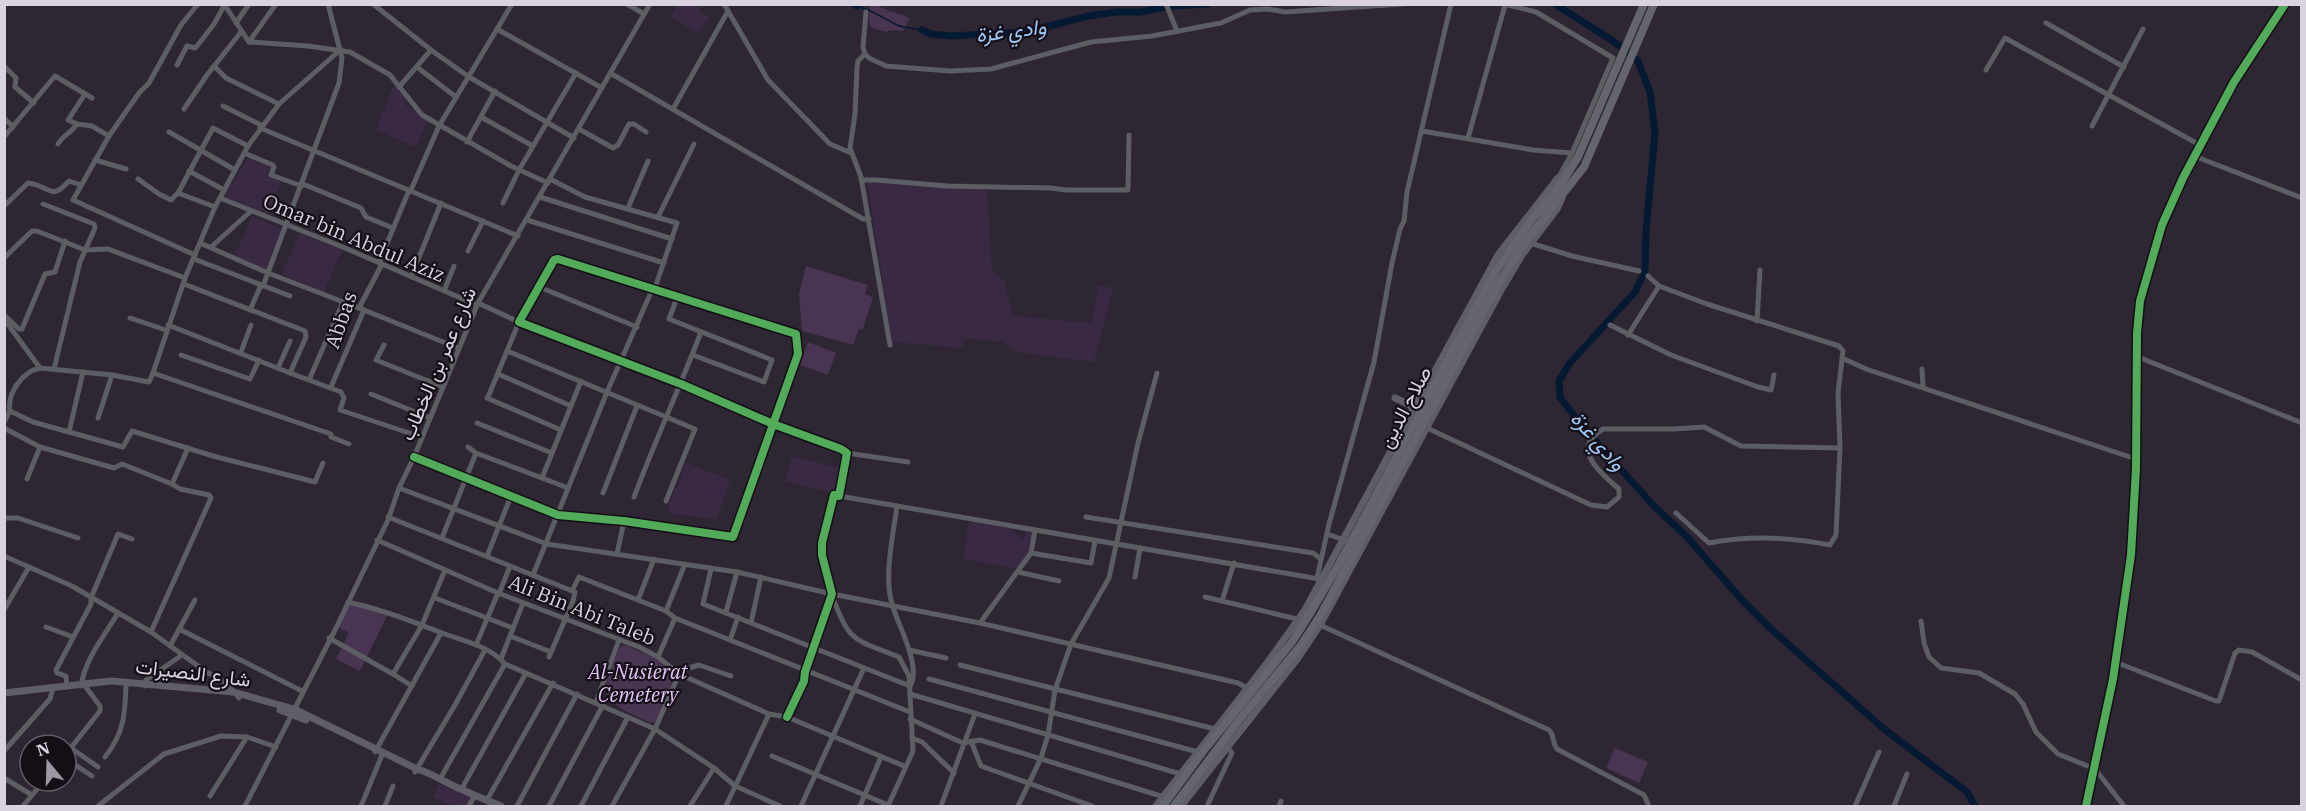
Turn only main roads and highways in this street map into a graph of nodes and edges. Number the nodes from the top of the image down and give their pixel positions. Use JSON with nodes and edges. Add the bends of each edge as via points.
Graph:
{"nodes":[{"id":1,"x":1644,"y":4,"type":"edge"},
{"id":2,"x":1654,"y":4,"type":"edge"},
{"id":3,"x":1635,"y":37,"type":"junction"},
{"id":4,"x":1616,"y":82,"type":"junction"},
{"id":5,"x":1572,"y":167,"type":"junction"},
{"id":6,"x":1528,"y":242,"type":"junction"},
{"id":7,"x":1395,"y":398,"type":"dead end"},
{"id":8,"x":1412,"y":403,"type":"junction"},
{"id":9,"x":1425,"y":406,"type":"junction"},
{"id":10,"x":1428,"y":416,"type":"junction"},
{"id":11,"x":1425,"y":428,"type":"junction"},
{"id":12,"x":1348,"y":541,"type":"junction"},
{"id":13,"x":1302,"y":620,"type":"junction"},
{"id":14,"x":145,"y":684,"type":"junction"},
{"id":15,"x":78,"y":686,"type":"junction"},
{"id":16,"x":4,"y":693,"type":"edge"},
{"id":17,"x":1183,"y":774,"type":"junction"},
{"id":18,"x":1166,"y":798,"type":"junction"},
{"id":19,"x":501,"y":807,"type":"edge"},
{"id":20,"x":1156,"y":807,"type":"edge"},
{"id":21,"x":1163,"y":807,"type":"edge"},
{"id":22,"x":1174,"y":807,"type":"edge"},
{"id":23,"x":1181,"y":807,"type":"edge"}],
"edges":[{"from":1,"to":3,"type":"highway","name":"صلاح الدين"},
{"from":2,"to":3,"type":"highway","name":"صلاح الدين"},
{"from":3,"to":4,"type":"highway","name":"صلاح الدين"},
{"from":4,"to":5,"type":"highway","name":"صلاح الدين"},
{"from":4,"to":6,"type":"highway","name":"صلاح الدين","via":[[1584,167]]},
{"from":5,"to":8,"type":"main road","via":[[1558,178],[1498,255],[1423,393]]},
{"from":5,"to":9,"type":"highway","name":"صلاح الدين","via":[[1496,271]]},
{"from":6,"to":10,"type":"highway","name":"صلاح الدين","via":[[1500,282]]},
{"from":6,"to":11,"type":"main road"},
{"from":7,"to":8,"type":"main road"},
{"from":8,"to":9,"type":"highway"},
{"from":8,"to":12,"type":"main road","via":[[1412,412]]},
{"from":9,"to":10,"type":"highway"},
{"from":9,"to":12,"type":"highway","name":"صلاح الدين"},
{"from":10,"to":11,"type":"highway","name":"صلاح الدين"},
{"from":11,"to":22,"type":"highway","name":"صلاح الدين","via":[[1313,627]]},
{"from":11,"to":23,"type":"main road","via":[[1320,625]]},
{"from":12,"to":13,"type":"highway","name":"صلاح الدين"},
{"from":13,"to":17,"type":"main road"},
{"from":13,"to":17,"type":"highway","name":"صلاح الدين","via":[[1292,642]]},
{"from":14,"to":15,"type":"main road"},
{"from":14,"to":15,"type":"main road","name":"شارع النصيرات","via":[[111,681]]},
{"from":14,"to":19,"type":"main road","via":[[238,695],[293,712]]},
{"from":15,"to":16,"type":"main road","name":"شارع النصيرات"},
{"from":17,"to":18,"type":"highway","name":"صلاح الدين"},
{"from":18,"to":20,"type":"main road"},
{"from":18,"to":21,"type":"highway","name":"صلاح الدين"}]}
